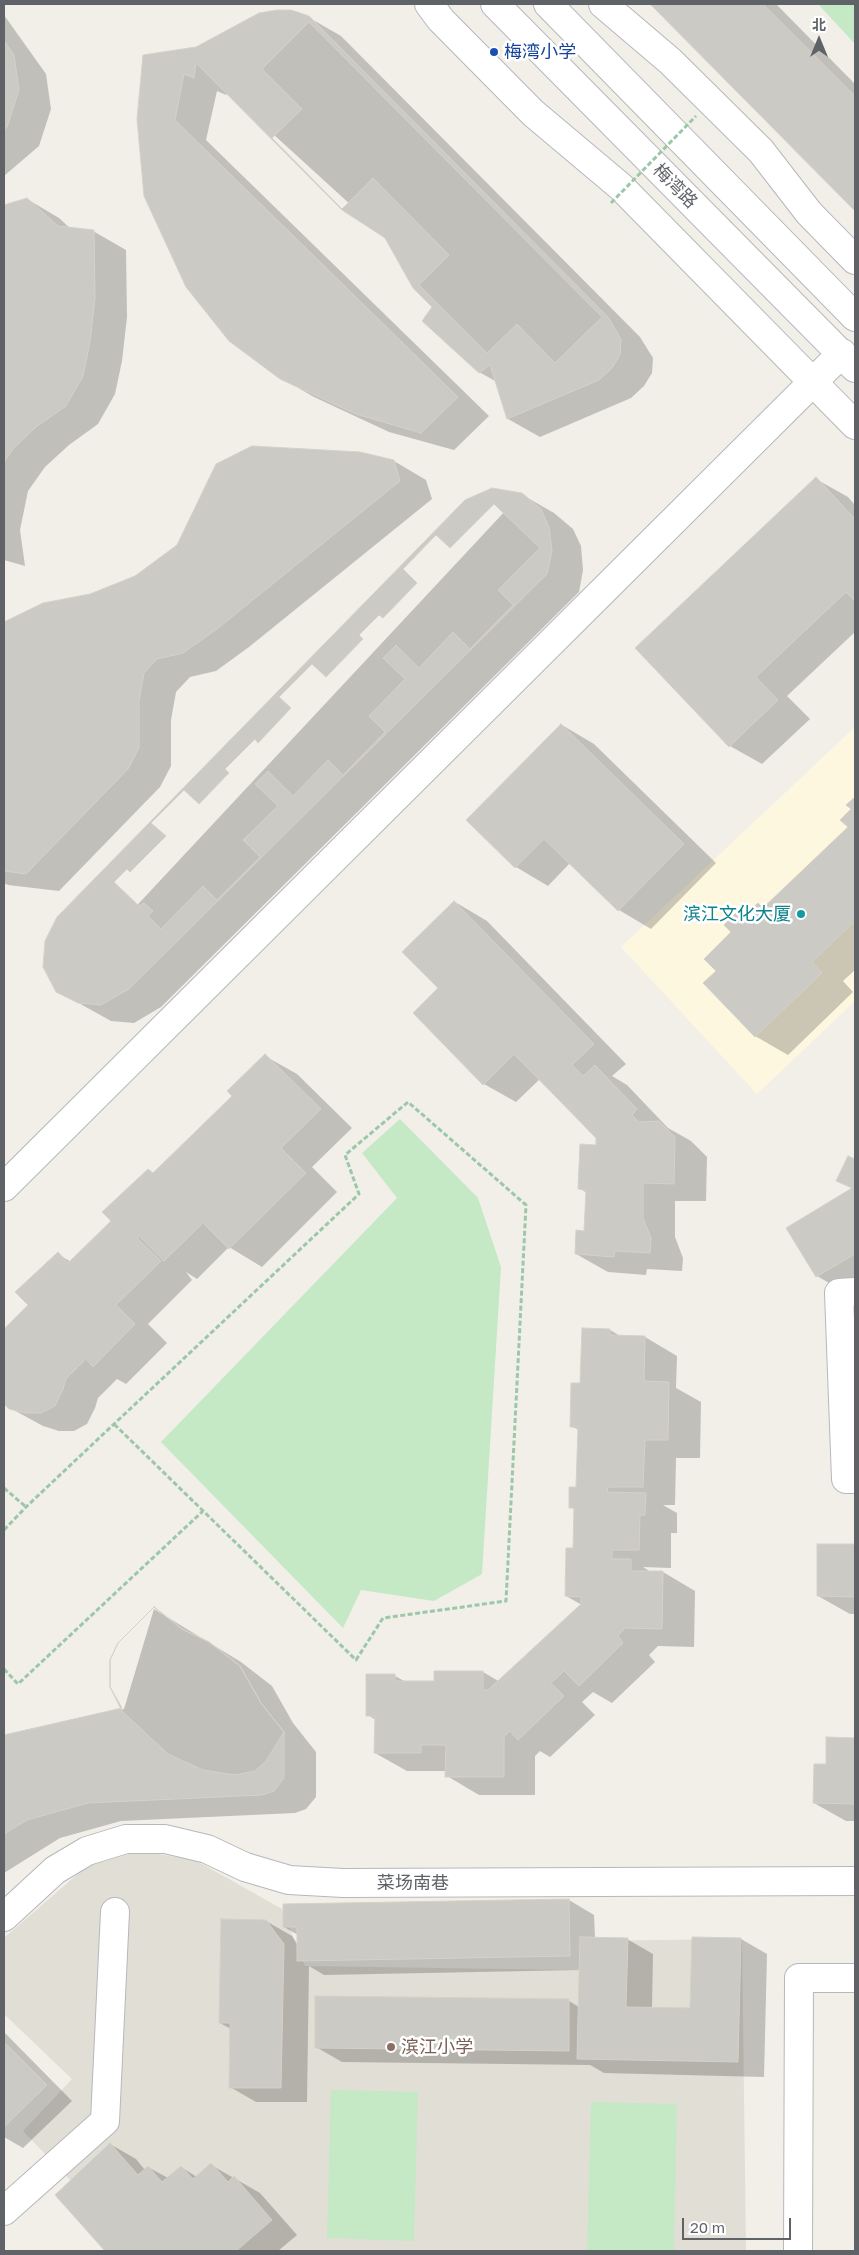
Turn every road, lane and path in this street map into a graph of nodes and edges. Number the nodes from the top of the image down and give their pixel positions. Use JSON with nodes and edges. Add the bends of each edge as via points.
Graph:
{"nodes":[{"id":1,"x":429,"y":4,"type":"edge"},
{"id":2,"x":495,"y":4,"type":"edge"},
{"id":3,"x":548,"y":4,"type":"edge"},
{"id":4,"x":603,"y":4,"type":"edge"},
{"id":5,"x":696,"y":116,"type":"dead end"},
{"id":6,"x":611,"y":203,"type":"dead end"},
{"id":7,"x":855,"y":260,"type":"edge"},
{"id":8,"x":853,"y":311,"type":"edge"},
{"id":9,"x":848,"y":360,"type":"edge"},
{"id":10,"x":814,"y":381,"type":"junction"},
{"id":11,"x":855,"y":425,"type":"edge"},
{"id":12,"x":4,"y":1187,"type":"edge"},
{"id":13,"x":855,"y":1292,"type":"edge"},
{"id":14,"x":114,"y":1424,"type":"junction"},
{"id":15,"x":855,"y":1479,"type":"edge"},
{"id":16,"x":4,"y":1488,"type":"edge"},
{"id":17,"x":26,"y":1507,"type":"junction"},
{"id":18,"x":203,"y":1510,"type":"junction"},
{"id":19,"x":4,"y":1530,"type":"edge"},
{"id":20,"x":4,"y":1669,"type":"edge"},
{"id":21,"x":855,"y":1881,"type":"edge"},
{"id":22,"x":115,"y":1912,"type":"dead end"},
{"id":23,"x":4,"y":1916,"type":"edge"},
{"id":24,"x":855,"y":1978,"type":"edge"},
{"id":25,"x":4,"y":2211,"type":"edge"},
{"id":26,"x":798,"y":2251,"type":"edge"}],
"edges":[{"from":1,"to":10,"type":"street","via":[[533,113],[621,187]]},
{"from":2,"to":9,"type":"street","name":"梅湾路"},
{"from":3,"to":8,"type":"street","name":"梅湾路"},
{"from":4,"to":7,"type":"street","via":[[670,61],[761,151],[809,212]]},
{"from":5,"to":6,"type":"path","bridge":true},
{"from":9,"to":10,"type":"street"},
{"from":10,"to":11,"type":"street"},
{"from":10,"to":12,"type":"street"},
{"from":13,"to":15,"type":"street","via":[[839,1293],[846,1479]]},
{"from":14,"to":17,"type":"path"},
{"from":14,"to":18,"type":"path"},
{"from":14,"to":18,"type":"path","via":[[359,1194],[345,1156],[408,1102],[526,1205],[506,1601],[383,1618],[356,1660]]},
{"from":16,"to":17,"type":"path"},
{"from":17,"to":19,"type":"path"},
{"from":18,"to":20,"type":"path","via":[[18,1684]]},
{"from":21,"to":23,"type":"street","name":"菜场南巷","via":[[343,1883],[289,1880],[245,1867],[198,1847],[165,1839],[126,1839],[87,1851],[55,1870]]},
{"from":22,"to":25,"type":"street","via":[[104,2120]]},
{"from":24,"to":26,"type":"street","via":[[799,1978]]}]}
